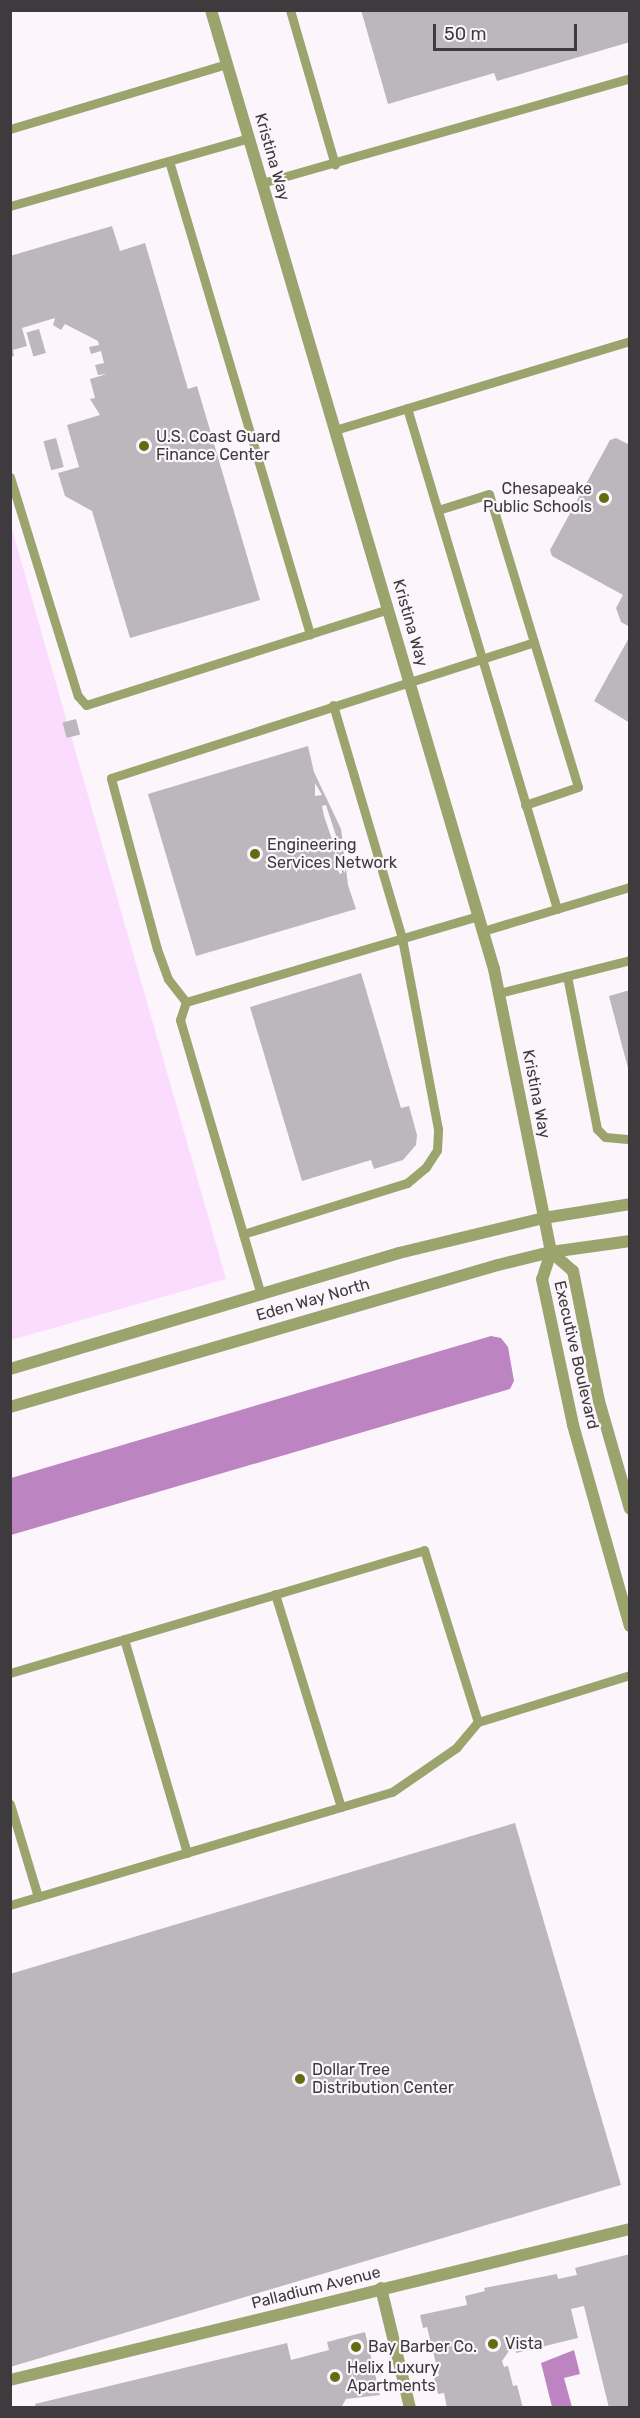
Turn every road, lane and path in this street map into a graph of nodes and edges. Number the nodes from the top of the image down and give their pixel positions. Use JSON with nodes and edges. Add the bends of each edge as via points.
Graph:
{"nodes":[{"id":1,"x":211,"y":10,"type":"edge"},
{"id":2,"x":290,"y":10,"type":"edge"},
{"id":3,"x":227,"y":64,"type":"junction"},
{"id":4,"x":630,"y":78,"type":"edge"},
{"id":5,"x":10,"y":129,"type":"edge"},
{"id":6,"x":249,"y":138,"type":"junction"},
{"id":7,"x":169,"y":161,"type":"junction"},
{"id":8,"x":335,"y":165,"type":"junction"},
{"id":9,"x":262,"y":183,"type":"junction"},
{"id":10,"x":10,"y":206,"type":"edge"},
{"id":11,"x":630,"y":341,"type":"edge"},
{"id":12,"x":407,"y":408,"type":"junction"},
{"id":13,"x":335,"y":430,"type":"junction"},
{"id":14,"x":10,"y":477,"type":"edge"},
{"id":15,"x":438,"y":510,"type":"junction"},
{"id":16,"x":388,"y":609,"type":"junction"},
{"id":17,"x":310,"y":634,"type":"junction"},
{"id":18,"x":534,"y":642,"type":"junction"},
{"id":19,"x":482,"y":658,"type":"junction"},
{"id":20,"x":409,"y":680,"type":"junction"},
{"id":21,"x":333,"y":705,"type":"junction"},
{"id":22,"x":525,"y":805,"type":"junction"},
{"id":23,"x":630,"y":887,"type":"edge"},
{"id":24,"x":557,"y":909,"type":"junction"},
{"id":25,"x":478,"y":916,"type":"junction"},
{"id":26,"x":483,"y":931,"type":"junction"},
{"id":27,"x":402,"y":938,"type":"junction"},
{"id":28,"x":630,"y":960,"type":"edge"},
{"id":29,"x":567,"y":976,"type":"junction"},
{"id":30,"x":499,"y":993,"type":"junction"},
{"id":31,"x":186,"y":1002,"type":"junction"},
{"id":32,"x":630,"y":1139,"type":"edge"},
{"id":33,"x":630,"y":1204,"type":"edge"},
{"id":34,"x":544,"y":1218,"type":"junction"},
{"id":35,"x":243,"y":1234,"type":"junction"},
{"id":36,"x":630,"y":1241,"type":"edge"},
{"id":37,"x":551,"y":1252,"type":"junction"},
{"id":38,"x":261,"y":1295,"type":"junction"},
{"id":39,"x":10,"y":1369,"type":"edge"},
{"id":40,"x":10,"y":1407,"type":"edge"},
{"id":41,"x":630,"y":1509,"type":"edge"},
{"id":42,"x":275,"y":1594,"type":"junction"},
{"id":43,"x":630,"y":1626,"type":"edge"},
{"id":44,"x":124,"y":1639,"type":"junction"},
{"id":45,"x":10,"y":1673,"type":"edge"},
{"id":46,"x":630,"y":1675,"type":"edge"},
{"id":47,"x":478,"y":1722,"type":"junction"},
{"id":48,"x":10,"y":1804,"type":"edge"},
{"id":49,"x":341,"y":1807,"type":"junction"},
{"id":50,"x":187,"y":1853,"type":"junction"},
{"id":51,"x":38,"y":1897,"type":"junction"},
{"id":52,"x":10,"y":1905,"type":"edge"},
{"id":53,"x":630,"y":2229,"type":"edge"},
{"id":54,"x":381,"y":2288,"type":"junction"},
{"id":55,"x":10,"y":2380,"type":"edge"},
{"id":56,"x":410,"y":2408,"type":"edge"}],
"edges":[{"from":1,"to":3,"type":"street","name":"Kristina Way"},
{"from":2,"to":8,"type":"lane"},
{"from":3,"to":5,"type":"lane"},
{"from":3,"to":6,"type":"street","name":"Kristina Way"},
{"from":4,"to":8,"type":"lane"},
{"from":6,"to":7,"type":"lane"},
{"from":6,"to":9,"type":"street","name":"Kristina Way"},
{"from":7,"to":10,"type":"lane"},
{"from":7,"to":17,"type":"lane"},
{"from":8,"to":9,"type":"lane"},
{"from":9,"to":13,"type":"street","name":"Kristina Way"},
{"from":11,"to":12,"type":"lane"},
{"from":12,"to":13,"type":"lane"},
{"from":12,"to":15,"type":"lane"},
{"from":13,"to":16,"type":"street","name":"Kristina Way"},
{"from":14,"to":17,"type":"lane","via":[[78,696],[86,705]]},
{"from":15,"to":18,"type":"lane","via":[[489,494]]},
{"from":15,"to":19,"type":"lane"},
{"from":16,"to":17,"type":"lane"},
{"from":16,"to":20,"type":"street","name":"Kristina Way"},
{"from":18,"to":19,"type":"lane"},
{"from":18,"to":22,"type":"lane","via":[[578,787]]},
{"from":19,"to":20,"type":"lane"},
{"from":19,"to":22,"type":"lane"},
{"from":20,"to":21,"type":"lane"},
{"from":20,"to":25,"type":"street","name":"Kristina Way"},
{"from":21,"to":27,"type":"lane"},
{"from":21,"to":31,"type":"lane","via":[[111,778],[157,948],[168,979]]},
{"from":22,"to":24,"type":"lane"},
{"from":23,"to":24,"type":"lane"},
{"from":24,"to":26,"type":"lane"},
{"from":25,"to":26,"type":"street","name":"Kristina Way"},
{"from":25,"to":27,"type":"lane"},
{"from":26,"to":30,"type":"street","name":"Kristina Way"},
{"from":27,"to":31,"type":"lane"},
{"from":27,"to":35,"type":"lane","via":[[438,1129],[437,1150],[426,1167],[407,1182]]},
{"from":28,"to":29,"type":"lane"},
{"from":29,"to":30,"type":"lane"},
{"from":29,"to":32,"type":"lane","via":[[597,1129],[605,1137]]},
{"from":30,"to":34,"type":"street","name":"Kristina Way"},
{"from":31,"to":35,"type":"lane","via":[[180,1020]]},
{"from":33,"to":34,"type":"street","name":"Eden Way North"},
{"from":34,"to":37,"type":"street","name":"Kristina Way"},
{"from":34,"to":38,"type":"street","name":"Eden Way North","via":[[399,1254]]},
{"from":35,"to":38,"type":"lane"},
{"from":36,"to":37,"type":"street","name":"Eden Way North"},
{"from":37,"to":40,"type":"street","name":"Eden Way North","via":[[426,1284]]},
{"from":37,"to":41,"type":"street","name":"Executive Boulevard","via":[[573,1271],[599,1401]]},
{"from":37,"to":43,"type":"street","name":"Executive Boulevard","via":[[542,1279],[573,1425]]},
{"from":38,"to":39,"type":"street","name":"Eden Way North"},
{"from":42,"to":44,"type":"lane"},
{"from":42,"to":47,"type":"lane","via":[[424,1550]]},
{"from":42,"to":49,"type":"lane"},
{"from":44,"to":45,"type":"lane"},
{"from":44,"to":50,"type":"lane"},
{"from":46,"to":47,"type":"lane"},
{"from":47,"to":49,"type":"lane","via":[[456,1748],[392,1792]]},
{"from":48,"to":51,"type":"lane"},
{"from":49,"to":50,"type":"lane"},
{"from":50,"to":51,"type":"lane"},
{"from":51,"to":52,"type":"lane"},
{"from":53,"to":54,"type":"street","name":"Palladium Avenue"},
{"from":54,"to":55,"type":"street","name":"Palladium Avenue"},
{"from":54,"to":56,"type":"street"}]}
